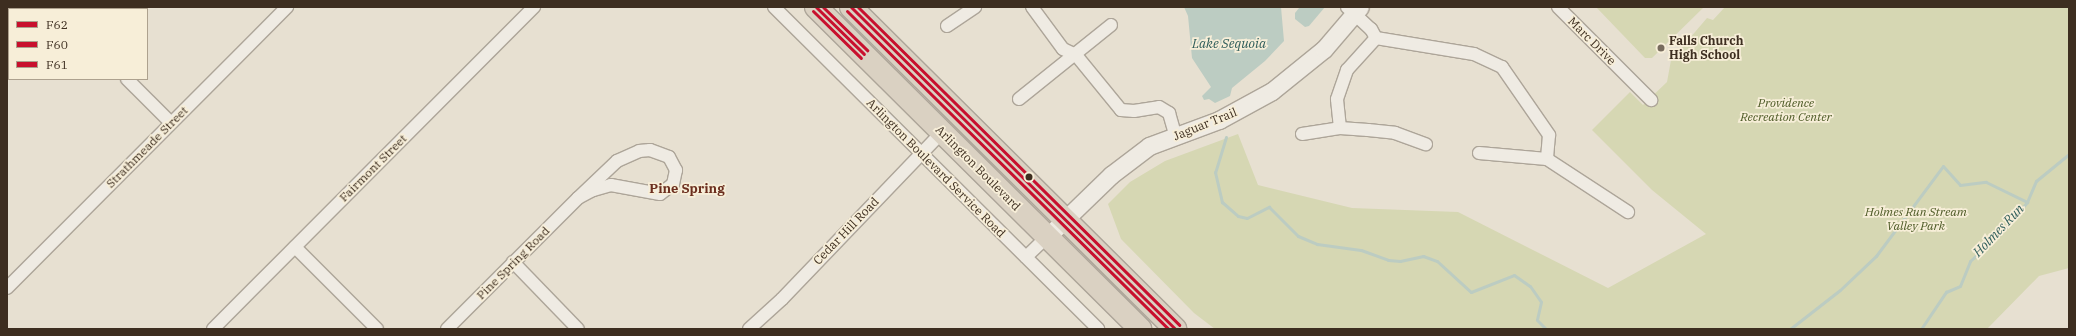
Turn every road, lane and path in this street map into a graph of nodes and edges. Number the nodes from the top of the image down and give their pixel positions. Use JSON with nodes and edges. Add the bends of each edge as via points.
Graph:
{"nodes":[{"id":1,"x":287,"y":7,"type":"edge"},
{"id":2,"x":534,"y":7,"type":"edge"},
{"id":3,"x":774,"y":7,"type":"edge"},
{"id":4,"x":816,"y":7,"type":"edge"},
{"id":5,"x":851,"y":7,"type":"edge"},
{"id":6,"x":974,"y":7,"type":"edge"},
{"id":7,"x":1032,"y":7,"type":"edge"},
{"id":8,"x":1558,"y":7,"type":"edge"},
{"id":9,"x":1356,"y":9,"type":"edge"},
{"id":10,"x":1111,"y":24,"type":"dead end"},
{"id":11,"x":947,"y":26,"type":"dead end"},
{"id":12,"x":1376,"y":38,"type":"junction"},
{"id":13,"x":1076,"y":55,"type":"junction"},
{"id":14,"x":128,"y":80,"type":"edge"},
{"id":15,"x":1019,"y":99,"type":"dead end"},
{"id":16,"x":1651,"y":100,"type":"dead end"},
{"id":17,"x":171,"y":123,"type":"junction"},
{"id":18,"x":1340,"y":128,"type":"junction"},
{"id":19,"x":942,"y":132,"type":"junction"},
{"id":20,"x":1302,"y":134,"type":"dead end"},
{"id":21,"x":1176,"y":137,"type":"junction"},
{"id":22,"x":1426,"y":144,"type":"dead end"},
{"id":23,"x":921,"y":153,"type":"junction"},
{"id":24,"x":1479,"y":153,"type":"dead end"},
{"id":25,"x":1548,"y":160,"type":"junction"},
{"id":26,"x":578,"y":198,"type":"junction"},
{"id":27,"x":1628,"y":212,"type":"dead end"},
{"id":28,"x":1065,"y":219,"type":"junction"},
{"id":29,"x":1047,"y":237,"type":"junction"},
{"id":30,"x":295,"y":247,"type":"junction"},
{"id":31,"x":1026,"y":257,"type":"junction"},
{"id":32,"x":513,"y":262,"type":"junction"},
{"id":33,"x":7,"y":288,"type":"edge"},
{"id":34,"x":1169,"y":327,"type":"edge"},
{"id":35,"x":213,"y":329,"type":"edge"},
{"id":36,"x":377,"y":329,"type":"edge"},
{"id":37,"x":447,"y":329,"type":"edge"},
{"id":38,"x":578,"y":329,"type":"edge"},
{"id":39,"x":749,"y":329,"type":"edge"},
{"id":40,"x":1098,"y":329,"type":"edge"},
{"id":41,"x":1140,"y":329,"type":"edge"}],
"edges":[{"from":1,"to":17,"type":"street","name":"Strathmeade Street"},
{"from":2,"to":30,"type":"street","name":"Fairmont Street"},
{"from":3,"to":23,"type":"street","name":"Arlington Boulevard Service Road"},
{"from":4,"to":19,"type":"highway","name":"Arlington Boulevard"},
{"from":5,"to":28,"type":"highway","name":"Arlington Boulevard"},
{"from":6,"to":11,"type":"street"},
{"from":7,"to":13,"type":"street","via":[[1063,49]]},
{"from":8,"to":16,"type":"street","name":"Marc Drive"},
{"from":9,"to":12,"type":"street"},
{"from":9,"to":21,"type":"street","name":"Jaguar Trail","via":[[1324,49],[1272,91],[1219,120]]},
{"from":10,"to":13,"type":"street"},
{"from":12,"to":18,"type":"street","via":[[1347,70],[1337,99]]},
{"from":12,"to":25,"type":"street","via":[[1474,54],[1502,67],[1549,135]]},
{"from":13,"to":15,"type":"street"},
{"from":13,"to":21,"type":"street","via":[[1122,110],[1159,107],[1169,113]]},
{"from":14,"to":17,"type":"street"},
{"from":17,"to":33,"type":"street","name":"Strathmeade Street"},
{"from":18,"to":20,"type":"street"},
{"from":18,"to":22,"type":"street","via":[[1395,133]]},
{"from":19,"to":23,"type":"street","name":"Cedar Hill Road"},
{"from":19,"to":29,"type":"highway","name":"Arlington Boulevard"},
{"from":21,"to":28,"type":"street","name":"Jaguar Trail","via":[[1149,146],[1131,158]]},
{"from":23,"to":31,"type":"street","name":"Arlington Boulevard Service Road"},
{"from":23,"to":39,"type":"street","name":"Cedar Hill Road","via":[[782,299]]},
{"from":24,"to":25,"type":"street"},
{"from":25,"to":27,"type":"street"},
{"from":26,"to":26,"type":"street","name":"Pine Spring Road","via":[[618,161],[639,150],[650,150],[666,155],[676,170],[673,184],[660,194],[611,185],[592,190]]},
{"from":26,"to":32,"type":"street","name":"Pine Spring Road"},
{"from":28,"to":29,"type":"street","name":"Jaguar Trail"},
{"from":28,"to":34,"type":"highway","name":"Arlington Boulevard"},
{"from":29,"to":31,"type":"street"},
{"from":29,"to":34,"type":"highway","via":[[1065,237]]},
{"from":29,"to":41,"type":"highway","name":"Arlington Boulevard"},
{"from":30,"to":35,"type":"street","name":"Fairmont Street"},
{"from":30,"to":36,"type":"street"},
{"from":31,"to":40,"type":"street","name":"Arlington Boulevard Service Road"},
{"from":32,"to":37,"type":"street","name":"Pine Spring Road"},
{"from":32,"to":38,"type":"street"}]}
